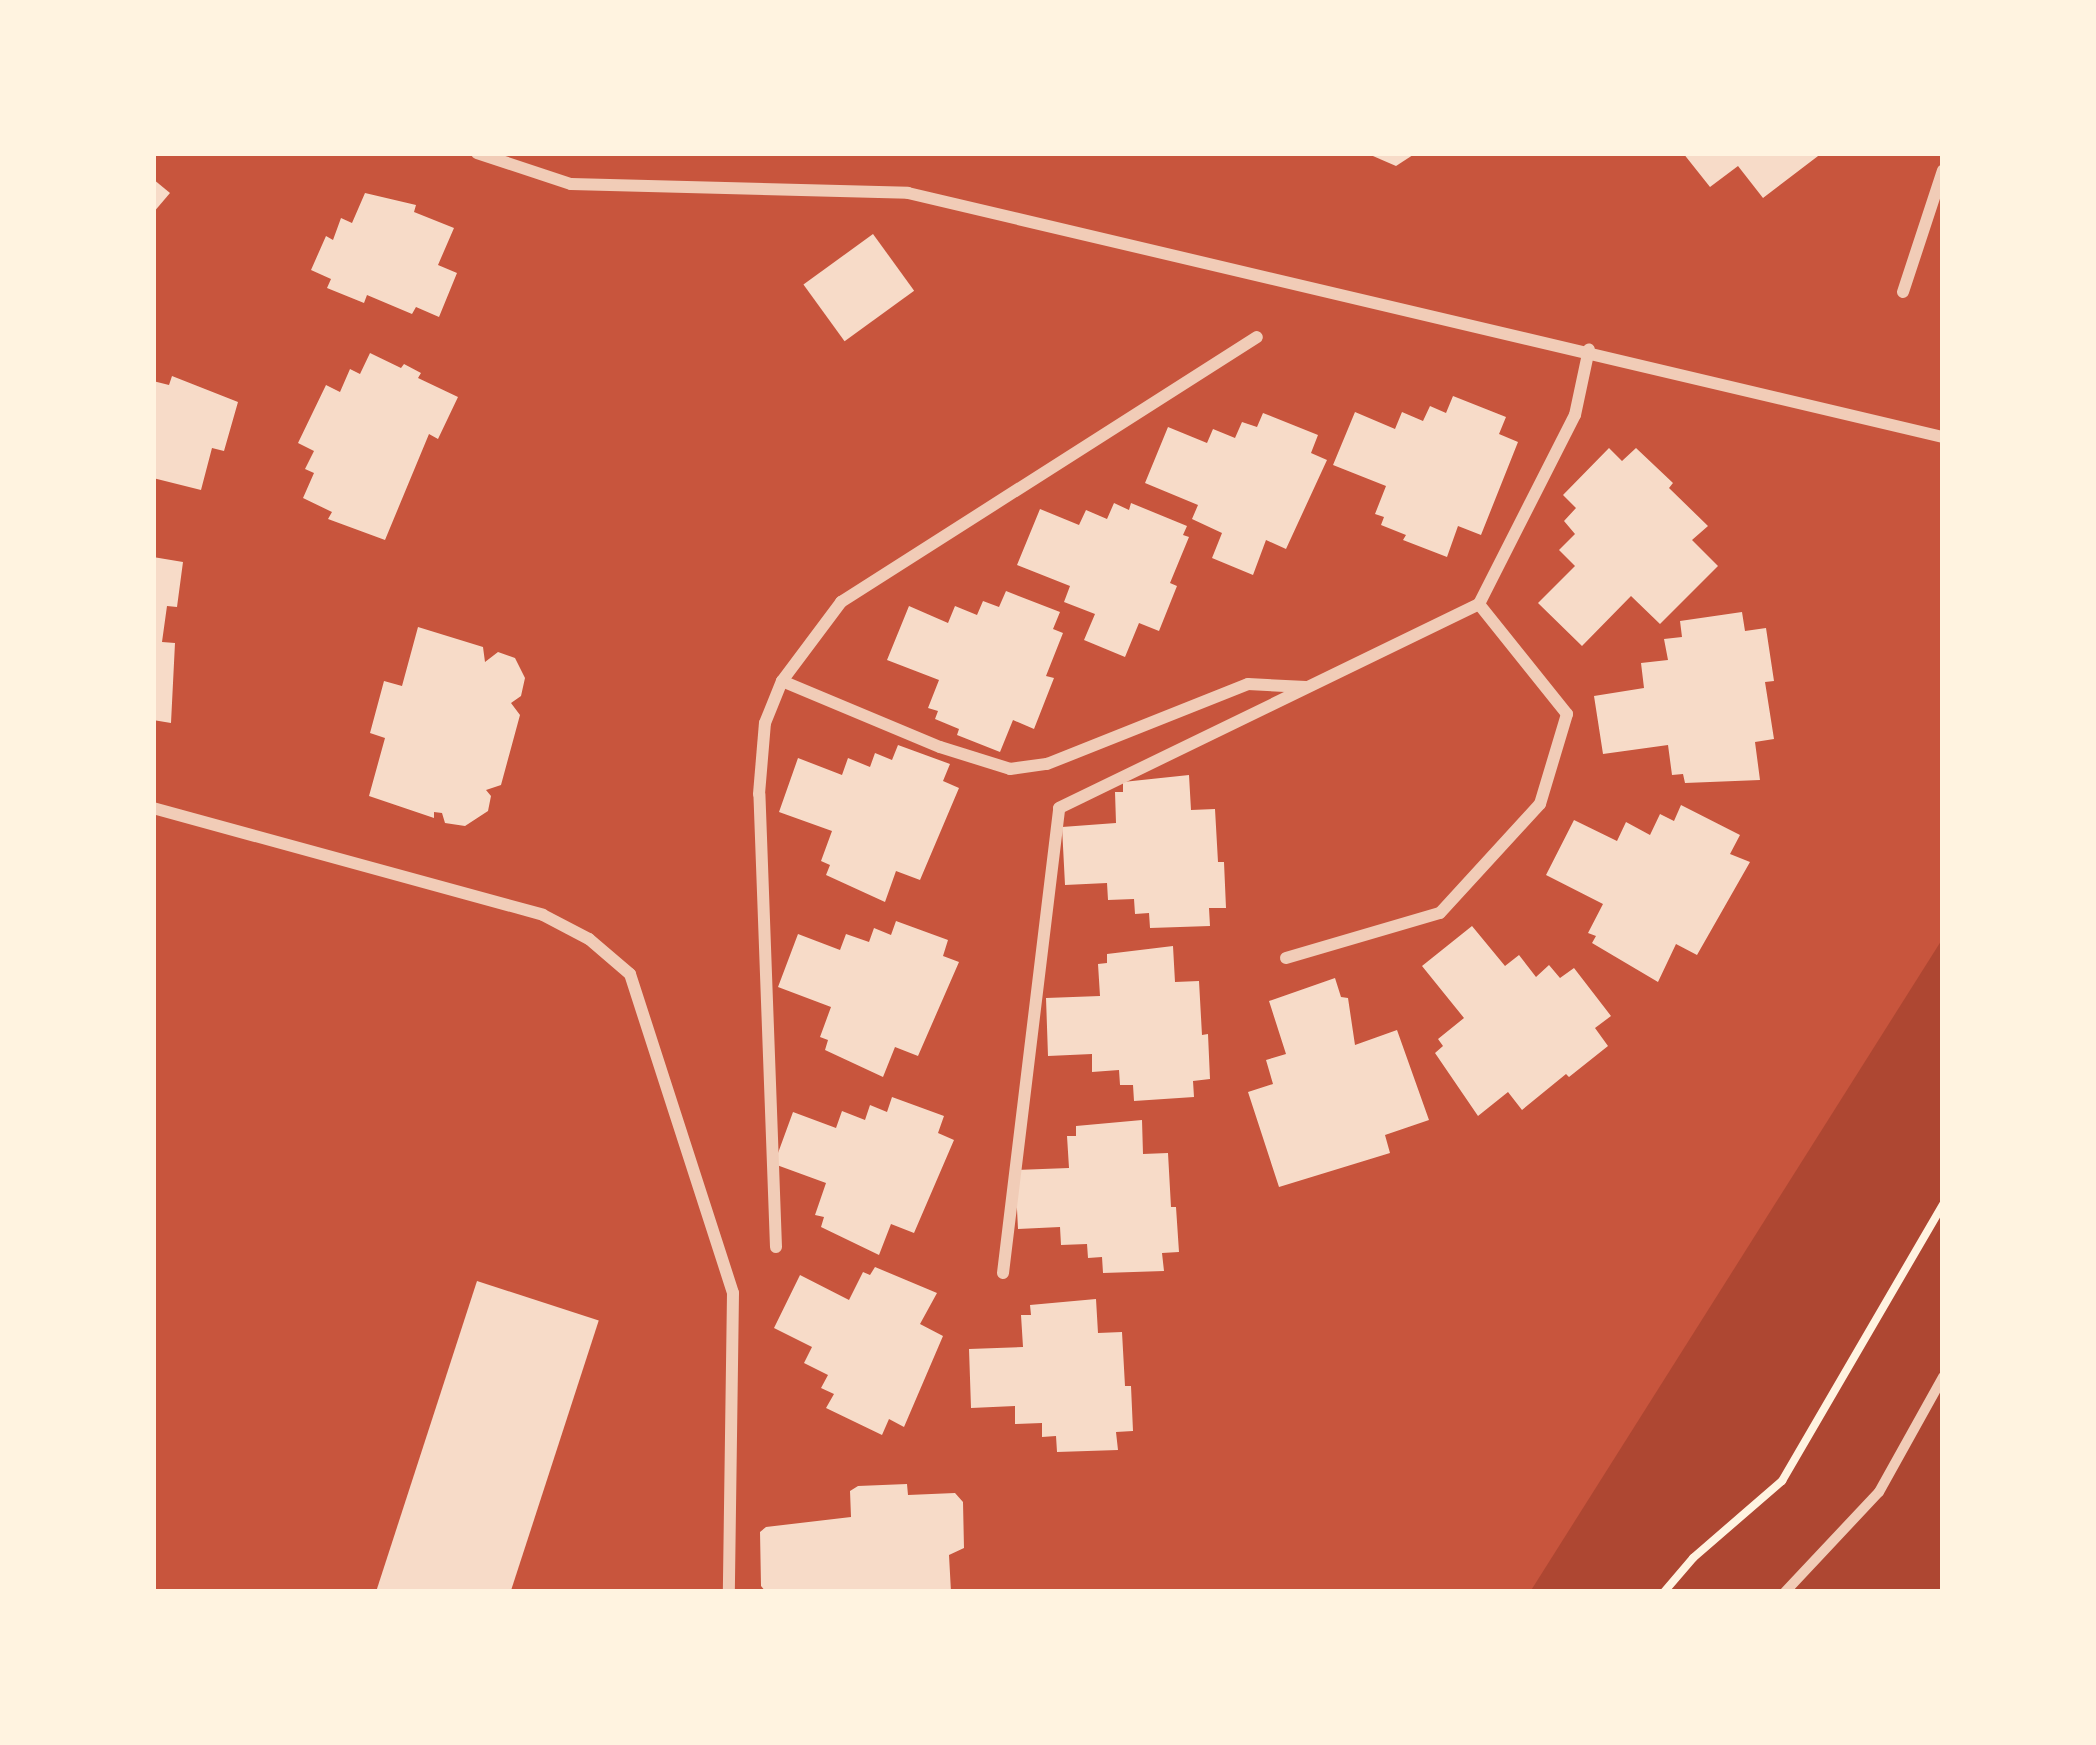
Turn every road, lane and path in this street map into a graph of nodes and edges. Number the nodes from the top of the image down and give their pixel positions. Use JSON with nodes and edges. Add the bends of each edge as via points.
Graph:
{"nodes":[{"id":1,"x":477,"y":153,"type":"edge"},
{"id":2,"x":1943,"y":170,"type":"edge"},
{"id":3,"x":1903,"y":292,"type":"dead end"},
{"id":4,"x":1257,"y":337,"type":"dead end"},
{"id":5,"x":1589,"y":349,"type":"junction"},
{"id":6,"x":1943,"y":436,"type":"edge"},
{"id":7,"x":1479,"y":604,"type":"junction"},
{"id":8,"x":782,"y":681,"type":"junction"},
{"id":9,"x":1310,"y":687,"type":"junction"},
{"id":10,"x":153,"y":808,"type":"edge"},
{"id":11,"x":1286,"y":958,"type":"dead end"},
{"id":12,"x":1943,"y":1204,"type":"edge"},
{"id":13,"x":776,"y":1247,"type":"dead end"},
{"id":14,"x":1003,"y":1273,"type":"dead end"},
{"id":15,"x":1943,"y":1377,"type":"edge"},
{"id":16,"x":729,"y":1592,"type":"edge"},
{"id":17,"x":1664,"y":1592,"type":"edge"},
{"id":18,"x":1785,"y":1592,"type":"edge"}],
"edges":[{"from":1,"to":5,"type":"street","via":[[572,184],[908,193]]},
{"from":2,"to":3,"type":"street"},
{"from":4,"to":8,"type":"street","via":[[841,602]]},
{"from":5,"to":6,"type":"street"},
{"from":5,"to":7,"type":"street","via":[[1575,415]]},
{"from":7,"to":9,"type":"street"},
{"from":7,"to":11,"type":"street","via":[[1567,714],[1540,804],[1440,913]]},
{"from":8,"to":9,"type":"street","via":[[1010,769],[1047,764],[1248,683]]},
{"from":8,"to":13,"type":"street","via":[[765,723],[759,794]]},
{"from":9,"to":14,"type":"street","via":[[1059,808]]},
{"from":10,"to":16,"type":"street","via":[[543,915],[589,938],[630,974],[733,1293]]},
{"from":12,"to":17,"type":"path","via":[[1782,1481]]},
{"from":15,"to":18,"type":"street","via":[[1879,1492]]}]}
